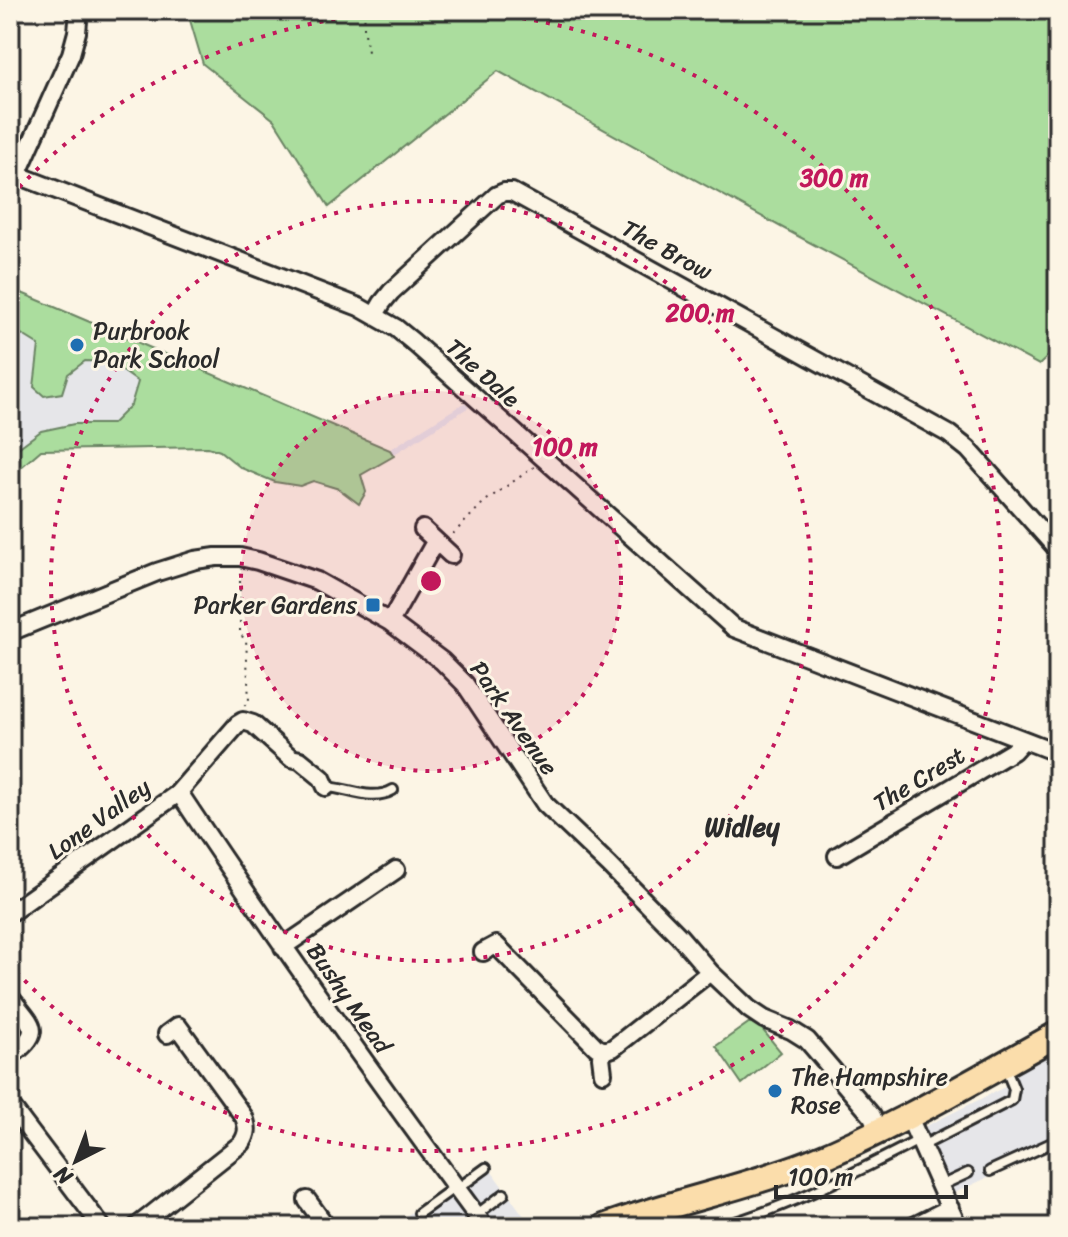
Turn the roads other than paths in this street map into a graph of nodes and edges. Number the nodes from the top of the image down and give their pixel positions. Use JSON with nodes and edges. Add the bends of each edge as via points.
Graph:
{"nodes":[{"id":1,"x":79,"y":10,"type":"edge"},
{"id":2,"x":14,"y":173,"type":"edge"},
{"id":3,"x":375,"y":315,"type":"junction"},
{"id":4,"x":423,"y":529,"type":"dead end"},
{"id":5,"x":1058,"y":550,"type":"edge"},
{"id":6,"x":390,"y":622,"type":"junction"},
{"id":7,"x":10,"y":632,"type":"edge"},
{"id":8,"x":1023,"y":740,"type":"junction"},
{"id":9,"x":1058,"y":753,"type":"edge"},
{"id":10,"x":326,"y":787,"type":"joint"},
{"id":11,"x":393,"y":790,"type":"dead end"},
{"id":12,"x":177,"y":794,"type":"junction"},
{"id":13,"x":837,"y":856,"type":"dead end"},
{"id":14,"x":396,"y":870,"type":"dead end"},
{"id":15,"x":10,"y":913,"type":"edge"},
{"id":16,"x":490,"y":943,"type":"dead end"},
{"id":17,"x":283,"y":947,"type":"junction"},
{"id":18,"x":710,"y":972,"type":"junction"},
{"id":19,"x":10,"y":997,"type":"edge"},
{"id":20,"x":177,"y":1027,"type":"dead end"},
{"id":21,"x":1056,"y":1040,"type":"edge"},
{"id":22,"x":604,"y":1051,"type":"junction"},
{"id":23,"x":10,"y":1057,"type":"edge"},
{"id":24,"x":1004,"y":1064,"type":"junction"},
{"id":25,"x":603,"y":1073,"type":"dead end"},
{"id":26,"x":10,"y":1105,"type":"edge"},
{"id":27,"x":909,"y":1117,"type":"junction"},
{"id":28,"x":879,"y":1131,"type":"junction"},
{"id":29,"x":1058,"y":1140,"type":"edge"},
{"id":30,"x":921,"y":1143,"type":"junction"},
{"id":31,"x":486,"y":1168,"type":"dead end"},
{"id":32,"x":990,"y":1171,"type":"dead end"},
{"id":33,"x":968,"y":1173,"type":"dead end"},
{"id":34,"x":940,"y":1186,"type":"junction"},
{"id":35,"x":456,"y":1188,"type":"junction"},
{"id":36,"x":504,"y":1194,"type":"dead end"},
{"id":37,"x":307,"y":1200,"type":"dead end"},
{"id":38,"x":950,"y":1208,"type":"junction"},
{"id":39,"x":419,"y":1213,"type":"dead end"},
{"id":40,"x":480,"y":1221,"type":"edge"},
{"id":41,"x":102,"y":1227,"type":"edge"},
{"id":42,"x":136,"y":1227,"type":"edge"},
{"id":43,"x":322,"y":1227,"type":"edge"},
{"id":44,"x":604,"y":1227,"type":"edge"},
{"id":45,"x":719,"y":1227,"type":"edge"},
{"id":46,"x":912,"y":1227,"type":"edge"},
{"id":47,"x":958,"y":1227,"type":"edge"}],
"edges":[{"from":1,"to":2,"type":"street","via":[[71,54]]},
{"from":2,"to":3,"type":"street","name":"The Dale"},
{"from":3,"to":5,"type":"street","name":"The Brow","via":[[391,292],[497,195],[512,192],[949,434]]},
{"from":3,"to":8,"type":"street","name":"The Dale","via":[[412,341],[734,628]]},
{"from":4,"to":6,"type":"street","via":[[443,548]]},
{"from":6,"to":7,"type":"street","name":"Park Avenue","via":[[317,581],[240,557],[195,560],[157,572]]},
{"from":6,"to":18,"type":"street","name":"Park Avenue","via":[[465,684],[545,804]]},
{"from":8,"to":9,"type":"street","name":"The Dale"},
{"from":8,"to":13,"type":"street","name":"The Crest","via":[[1013,751]]},
{"from":10,"to":11,"type":"lane","via":[[375,796]]},
{"from":10,"to":12,"type":"street","name":"Lone Valley","via":[[300,760],[243,721]]},
{"from":12,"to":15,"type":"street","name":"Lone Valley"},
{"from":12,"to":17,"type":"street","name":"Bushy Mead"},
{"from":14,"to":17,"type":"street"},
{"from":16,"to":22,"type":"street"},
{"from":17,"to":35,"type":"street","name":"Bushy Mead"},
{"from":18,"to":22,"type":"street"},
{"from":18,"to":28,"type":"street","name":"Park Avenue","via":[[749,1009],[807,1040]]},
{"from":19,"to":23,"type":"street","via":[[32,1034]]},
{"from":20,"to":42,"type":"street","via":[[244,1117],[247,1135]]},
{"from":21,"to":24,"type":"main road"},
{"from":22,"to":25,"type":"street"},
{"from":24,"to":27,"type":"main road"},
{"from":24,"to":30,"type":"lane","via":[[1014,1089],[1012,1100]]},
{"from":26,"to":41,"type":"street"},
{"from":27,"to":28,"type":"main road"},
{"from":27,"to":30,"type":"street"},
{"from":28,"to":44,"type":"main road","via":[[808,1163]]},
{"from":29,"to":32,"type":"lane"},
{"from":30,"to":34,"type":"street"},
{"from":30,"to":45,"type":"lane","via":[[816,1192]]},
{"from":31,"to":35,"type":"lane"},
{"from":33,"to":34,"type":"lane"},
{"from":34,"to":38,"type":"street"},
{"from":35,"to":39,"type":"lane"},
{"from":35,"to":40,"type":"street","name":"Bushy Mead"},
{"from":36,"to":40,"type":"lane"},
{"from":37,"to":43,"type":"street"},
{"from":38,"to":46,"type":"street"},
{"from":38,"to":47,"type":"street"}]}
